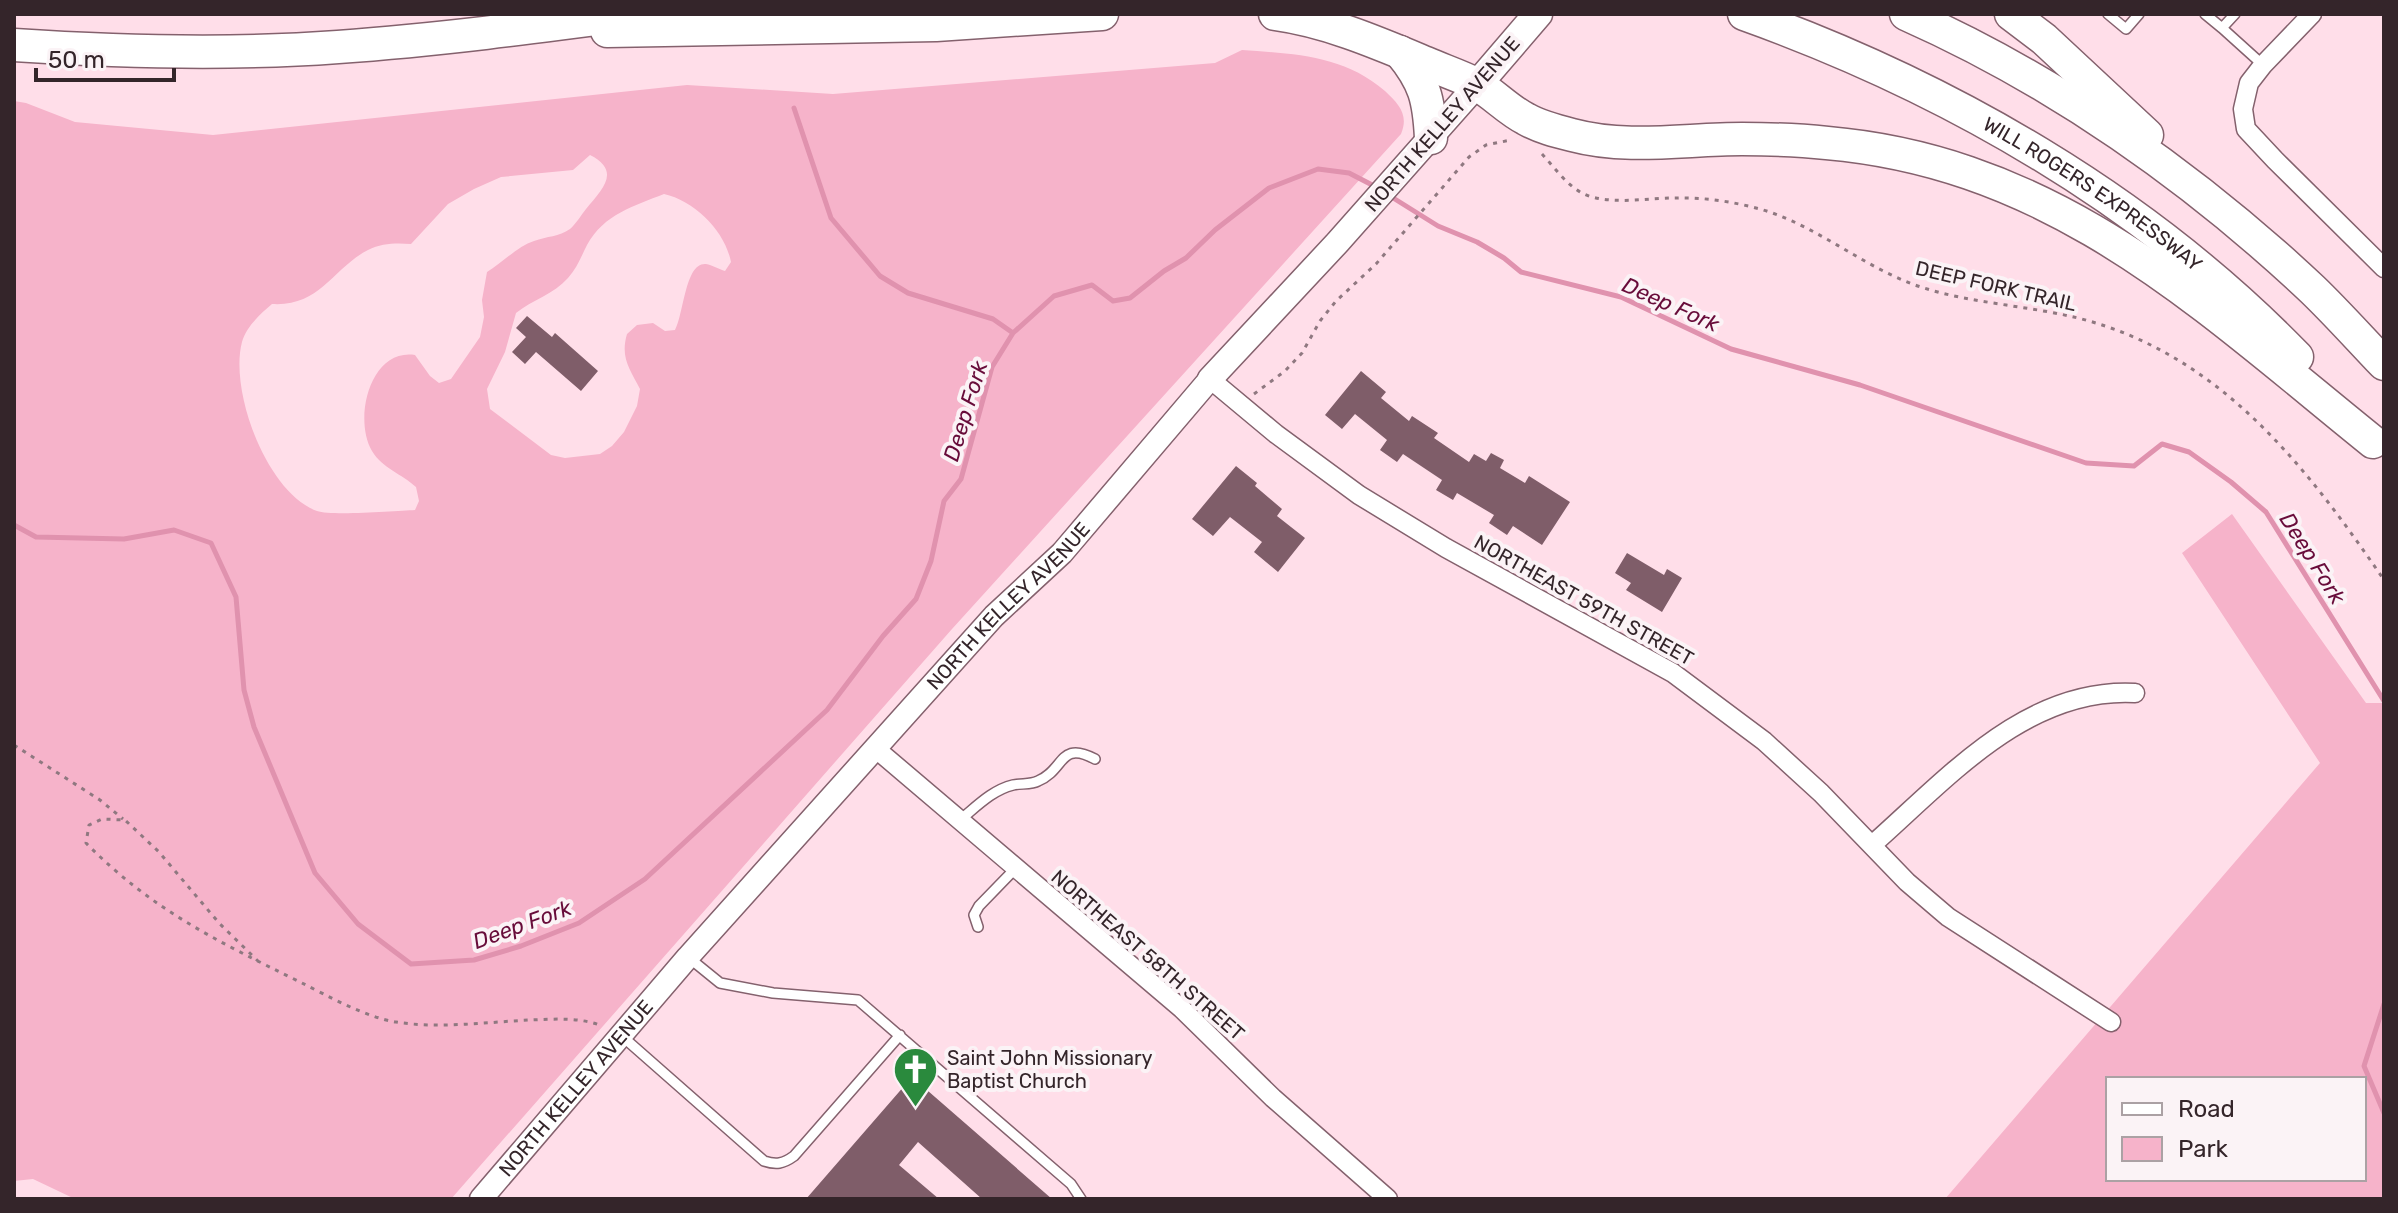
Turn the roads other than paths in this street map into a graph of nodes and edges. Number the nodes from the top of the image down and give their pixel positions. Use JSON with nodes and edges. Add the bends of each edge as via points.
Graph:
{"nodes":[{"id":1,"x":635,"y":14,"type":"edge"},
{"id":2,"x":1102,"y":14,"type":"edge"},
{"id":3,"x":1275,"y":14,"type":"edge"},
{"id":4,"x":1538,"y":14,"type":"edge"},
{"id":5,"x":1744,"y":14,"type":"edge"},
{"id":6,"x":1906,"y":14,"type":"edge"},
{"id":7,"x":2011,"y":14,"type":"edge"},
{"id":8,"x":2108,"y":14,"type":"edge"},
{"id":9,"x":2139,"y":14,"type":"edge"},
{"id":10,"x":2205,"y":14,"type":"edge"},
{"id":11,"x":2235,"y":14,"type":"edge"},
{"id":12,"x":2312,"y":14,"type":"edge"},
{"id":13,"x":2222,"y":28,"type":"junction"},
{"id":14,"x":488,"y":34,"type":"junction"},
{"id":15,"x":14,"y":45,"type":"edge"},
{"id":16,"x":1400,"y":52,"type":"junction"},
{"id":17,"x":2263,"y":65,"type":"junction"},
{"id":18,"x":1477,"y":85,"type":"junction"},
{"id":19,"x":1431,"y":138,"type":"junction"},
{"id":20,"x":2384,"y":268,"type":"edge"},
{"id":21,"x":2313,"y":290,"type":"junction"},
{"id":22,"x":2384,"y":364,"type":"edge"},
{"id":23,"x":1210,"y":379,"type":"junction"},
{"id":24,"x":2378,"y":449,"type":"edge"},
{"id":25,"x":2135,"y":693,"type":"dead end"},
{"id":26,"x":875,"y":748,"type":"junction"},
{"id":27,"x":1095,"y":759,"type":"dead end"},
{"id":28,"x":960,"y":820,"type":"junction"},
{"id":29,"x":1872,"y":845,"type":"junction"},
{"id":30,"x":1015,"y":869,"type":"junction"},
{"id":31,"x":978,"y":927,"type":"dead end"},
{"id":32,"x":688,"y":957,"type":"junction"},
{"id":33,"x":2111,"y":1022,"type":"dead end"},
{"id":34,"x":621,"y":1034,"type":"junction"},
{"id":35,"x":900,"y":1035,"type":"junction"},
{"id":36,"x":488,"y":1197,"type":"edge"},
{"id":37,"x":1081,"y":1199,"type":"edge"},
{"id":38,"x":1388,"y":1199,"type":"edge"}],
"edges":[{"from":1,"to":14,"type":"highway"},
{"from":2,"to":14,"type":"highway","via":[[936,25]]},
{"from":3,"to":16,"type":"highway"},
{"from":4,"to":18,"type":"main road","name":"NORTH KELLEY AVENUE"},
{"from":5,"to":24,"type":"highway","name":"WILL ROGERS EXPRESSWAY","via":[[1915,85],[2121,209],[2242,304]]},
{"from":6,"to":21,"type":"highway","via":[[2024,74],[2101,122],[2172,172]]},
{"from":7,"to":21,"type":"highway"},
{"from":8,"to":9,"type":"lane","via":[[2126,29]]},
{"from":10,"to":13,"type":"lane"},
{"from":11,"to":13,"type":"lane"},
{"from":12,"to":17,"type":"street"},
{"from":13,"to":17,"type":"lane"},
{"from":14,"to":15,"type":"highway","via":[[210,52]]},
{"from":16,"to":18,"type":"highway"},
{"from":16,"to":19,"type":"highway","via":[[1419,76],[1429,105]]},
{"from":17,"to":20,"type":"street","via":[[2249,83],[2243,109],[2246,129]]},
{"from":18,"to":19,"type":"main road","name":"NORTH KELLEY AVENUE"},
{"from":18,"to":24,"type":"highway","via":[[1525,119],[1577,137],[1611,142],[1742,139],[1839,144],[1930,162],[2018,191],[2110,239],[2174,281]]},
{"from":19,"to":23,"type":"main road","name":"NORTH KELLEY AVENUE"},
{"from":21,"to":22,"type":"highway"},
{"from":23,"to":26,"type":"street","name":"NORTH KELLEY AVENUE","via":[[1062,553],[994,616]]},
{"from":23,"to":29,"type":"street","name":"NORTHEAST 59TH STREET","via":[[1359,495],[1673,673],[1764,741]]},
{"from":25,"to":29,"type":"street","via":[[2110,692],[2046,709],[1992,739]]},
{"from":26,"to":28,"type":"street","name":"NORTHEAST 58TH STREET"},
{"from":26,"to":32,"type":"street","name":"NORTH KELLEY AVENUE"},
{"from":27,"to":28,"type":"lane","via":[[1080,751],[1067,753],[1038,782],[1011,785],[988,796]]},
{"from":28,"to":30,"type":"street","name":"NORTHEAST 58TH STREET"},
{"from":29,"to":33,"type":"street","name":"NORTHEAST 59TH STREET","via":[[1948,917]]},
{"from":30,"to":31,"type":"lane","via":[[979,906],[974,915]]},
{"from":30,"to":38,"type":"street","name":"NORTHEAST 58TH STREET","via":[[1182,1009]]},
{"from":32,"to":34,"type":"street","name":"NORTH KELLEY AVENUE"},
{"from":32,"to":35,"type":"lane","via":[[720,983],[858,1000]]},
{"from":34,"to":35,"type":"lane","via":[[764,1161],[774,1164],[794,1156]]},
{"from":34,"to":36,"type":"street","name":"NORTH KELLEY AVENUE"},
{"from":35,"to":37,"type":"lane","via":[[1071,1184]]}]}
